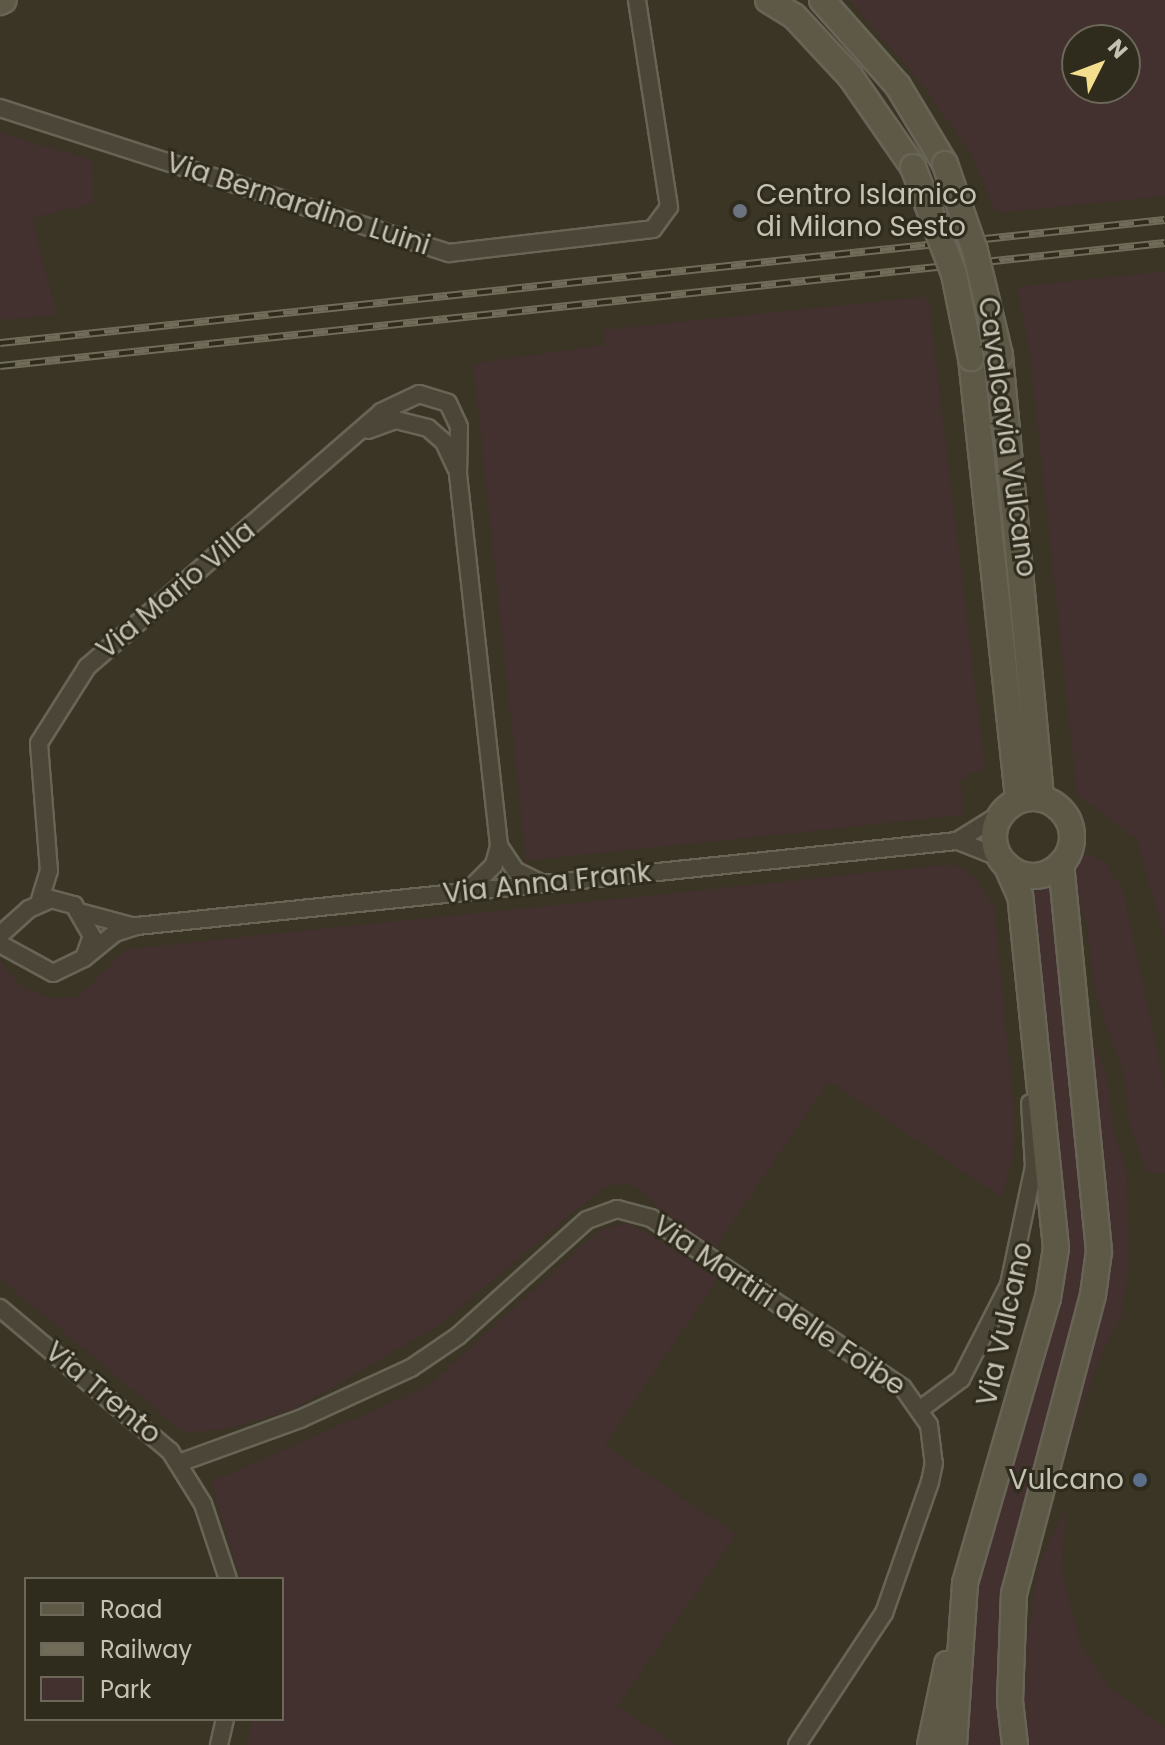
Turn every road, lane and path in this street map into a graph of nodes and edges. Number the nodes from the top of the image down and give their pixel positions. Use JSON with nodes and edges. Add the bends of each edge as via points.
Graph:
{"nodes":[{"id":1,"x":637,"y":0,"type":"edge"},
{"id":2,"x":768,"y":0,"type":"edge"},
{"id":3,"x":822,"y":0,"type":"edge"},
{"id":4,"x":0,"y":108,"type":"edge"},
{"id":5,"x":360,"y":435,"type":"junction"},
{"id":6,"x":458,"y":474,"type":"junction"},
{"id":7,"x":1020,"y":804,"type":"junction"},
{"id":8,"x":957,"y":841,"type":"junction"},
{"id":9,"x":499,"y":846,"type":"junction"},
{"id":10,"x":1003,"y":862,"type":"junction"},
{"id":11,"x":1061,"y":864,"type":"junction"},
{"id":12,"x":49,"y":871,"type":"junction"},
{"id":13,"x":543,"y":883,"type":"junction"},
{"id":14,"x":468,"y":891,"type":"junction"},
{"id":15,"x":39,"y":903,"type":"junction"},
{"id":16,"x":79,"y":909,"type":"junction"},
{"id":17,"x":22,"y":919,"type":"junction"},
{"id":18,"x":137,"y":926,"type":"junction"},
{"id":19,"x":0,"y":935,"type":"edge"},
{"id":20,"x":0,"y":944,"type":"edge"},
{"id":21,"x":25,"y":958,"type":"junction"},
{"id":22,"x":84,"y":958,"type":"junction"},
{"id":23,"x":1036,"y":1039,"type":"junction"},
{"id":24,"x":0,"y":1308,"type":"edge"},
{"id":25,"x":922,"y":1408,"type":"junction"},
{"id":26,"x":179,"y":1463,"type":"junction"},
{"id":27,"x":227,"y":1577,"type":"edge"},
{"id":28,"x":958,"y":1623,"type":"junction"},
{"id":29,"x":225,"y":1721,"type":"edge"},
{"id":30,"x":219,"y":1745,"type":"edge"},
{"id":31,"x":797,"y":1745,"type":"edge"},
{"id":32,"x":930,"y":1745,"type":"edge"},
{"id":33,"x":954,"y":1745,"type":"edge"},
{"id":34,"x":1015,"y":1745,"type":"edge"}],
"edges":[{"from":1,"to":4,"type":"street","name":"Via Bernardino Luini","via":[[669,207],[653,229],[449,253]]},
{"from":2,"to":7,"type":"main road","name":"Cavalcavia Vulcano","bridge":true,"via":[[794,16],[850,76],[913,167],[954,274],[971,358]]},
{"from":3,"to":7,"type":"main road","name":"Cavalcavia Vulcano","bridge":true,"via":[[898,86],[945,164],[975,251],[1000,355]]},
{"from":5,"to":6,"type":"street","name":"Via Mario Villa","via":[[385,422],[417,424],[444,442]]},
{"from":5,"to":6,"type":"street","name":"Via Mario Villa","via":[[394,403],[430,394],[454,413]]},
{"from":5,"to":12,"type":"street","name":"Via Mario Villa","via":[[87,667],[39,743]]},
{"from":6,"to":9,"type":"street","name":"Via Mario Villa"},
{"from":7,"to":8,"type":"street","name":"Via Anna Frank"},
{"from":7,"to":10,"type":"main road","via":[[994,840]]},
{"from":7,"to":11,"type":"main road","via":[[1060,808],[1071,827],[1071,845]]},
{"from":8,"to":10,"type":"street","name":"Via Anna Frank"},
{"from":8,"to":13,"type":"street","name":"Via Anna Frank"},
{"from":9,"to":13,"type":"street","via":[[516,871]]},
{"from":9,"to":14,"type":"street","via":[[494,865]]},
{"from":10,"to":11,"type":"main road","via":[[1034,876]]},
{"from":10,"to":23,"type":"main road","name":"Via Vulcano","via":[[1020,896]]},
{"from":11,"to":34,"type":"main road","via":[[1099,1251],[1093,1295],[1014,1594],[1010,1701]]},
{"from":12,"to":15,"type":"street","name":"Via Mario Villa"},
{"from":12,"to":16,"type":"street"},
{"from":13,"to":14,"type":"street","name":"Via Anna Frank"},
{"from":14,"to":18,"type":"street","name":"Via Anna Frank"},
{"from":15,"to":16,"type":"street","via":[[51,899]]},
{"from":15,"to":17,"type":"street"},
{"from":16,"to":18,"type":"street","name":"Via Anna Frank"},
{"from":16,"to":22,"type":"street","via":[[92,936]]},
{"from":17,"to":19,"type":"street"},
{"from":17,"to":21,"type":"street","via":[[18,943]]},
{"from":18,"to":22,"type":"street","name":"Via Anna Frank","via":[[115,933]]},
{"from":20,"to":21,"type":"street"},
{"from":21,"to":22,"type":"street","via":[[53,973],[65,972]]},
{"from":23,"to":25,"type":"street","name":"Via Martiri delle Foibe","via":[[1029,1074],[1034,1166],[1015,1266],[998,1312],[961,1379]]},
{"from":23,"to":28,"type":"main road","name":"Via Vulcano","via":[[1056,1221],[1053,1271],[972,1552]]},
{"from":24,"to":26,"type":"street","name":"Via Trento","via":[[142,1422]]},
{"from":25,"to":26,"type":"street","name":"Via Martiri delle Foibe","via":[[903,1388],[651,1218],[617,1209],[572,1229],[470,1326],[411,1368],[300,1419]]},
{"from":25,"to":31,"type":"street","name":"Via Martiri delle Foibe","via":[[934,1463],[905,1559],[874,1631]]},
{"from":26,"to":27,"type":"street","name":"Via Trento","via":[[210,1518]]},
{"from":28,"to":32,"type":"main road"},
{"from":28,"to":33,"type":"main road","name":"Via Vulcano"},
{"from":29,"to":30,"type":"street"}]}
